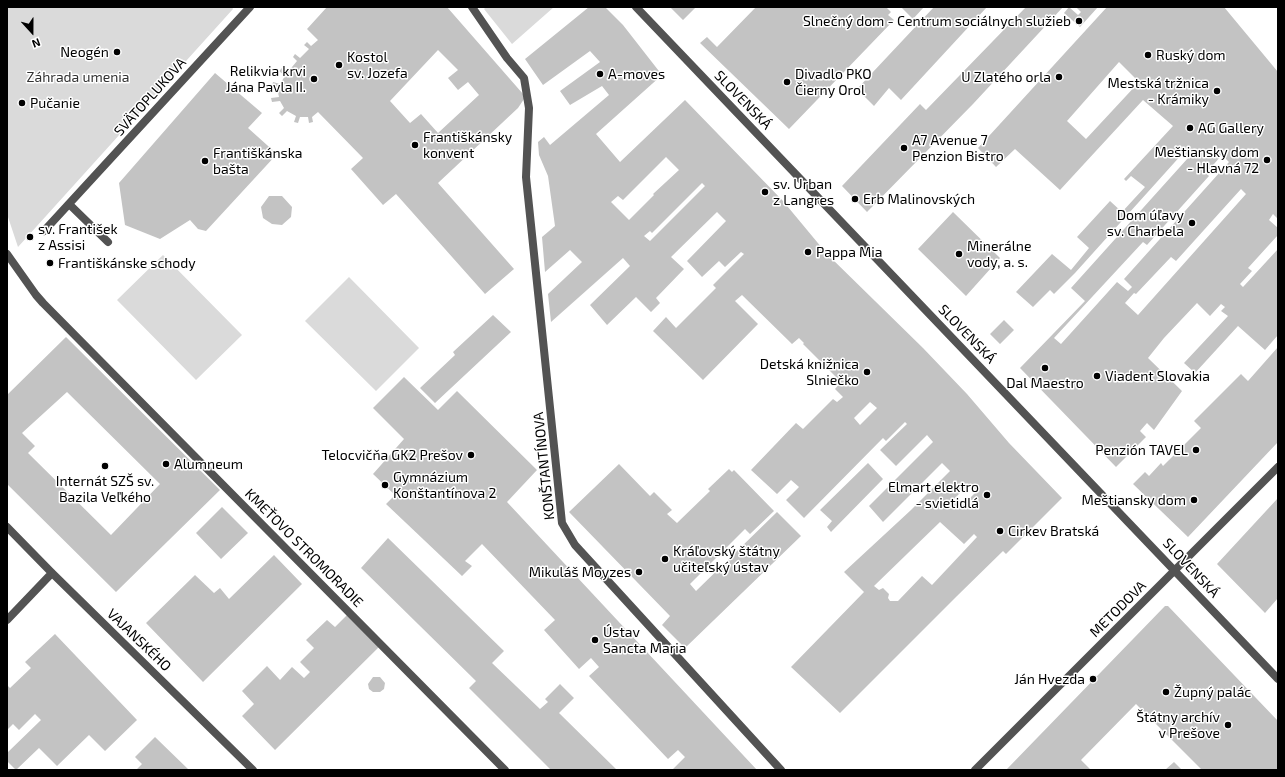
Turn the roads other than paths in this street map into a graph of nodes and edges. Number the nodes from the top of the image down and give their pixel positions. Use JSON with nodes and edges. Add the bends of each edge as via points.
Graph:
{"nodes":[{"id":1,"x":250,"y":7,"type":"edge"},
{"id":2,"x":472,"y":7,"type":"edge"},
{"id":3,"x":636,"y":7,"type":"edge"},
{"id":4,"x":69,"y":204,"type":"junction"},
{"id":5,"x":44,"y":231,"type":"dead end"},
{"id":6,"x":108,"y":242,"type":"dead end"},
{"id":7,"x":7,"y":254,"type":"edge"},
{"id":8,"x":1278,"y":467,"type":"edge"},
{"id":9,"x":7,"y":527,"type":"edge"},
{"id":10,"x":1175,"y":570,"type":"junction"},
{"id":11,"x":52,"y":573,"type":"junction"},
{"id":12,"x":7,"y":620,"type":"edge"},
{"id":13,"x":1278,"y":679,"type":"edge"},
{"id":14,"x":253,"y":770,"type":"edge"},
{"id":15,"x":505,"y":770,"type":"edge"},
{"id":16,"x":780,"y":770,"type":"edge"},
{"id":17,"x":975,"y":770,"type":"edge"}],
"edges":[{"from":1,"to":4,"type":"street","name":"SVÄTOPLUKOVA"},
{"from":2,"to":16,"type":"street","name":"KONŠTANTÍNOVA","via":[[524,78],[529,108],[526,176],[562,524],[575,545]]},
{"from":3,"to":10,"type":"street","name":"SLOVENSKÁ"},
{"from":4,"to":5,"type":"street","name":"SVÄTOPLUKOVA"},
{"from":4,"to":6,"type":"street"},
{"from":7,"to":15,"type":"street","name":"KMEŤOVO STROMORADIE","via":[[43,303]]},
{"from":8,"to":10,"type":"street","name":"METODOVA"},
{"from":9,"to":11,"type":"street","name":"VAJANSKÉHO"},
{"from":10,"to":13,"type":"street","name":"SLOVENSKÁ"},
{"from":10,"to":17,"type":"street","name":"METODOVA"},
{"from":11,"to":12,"type":"street"},
{"from":11,"to":14,"type":"street","name":"VAJANSKÉHO"}]}
